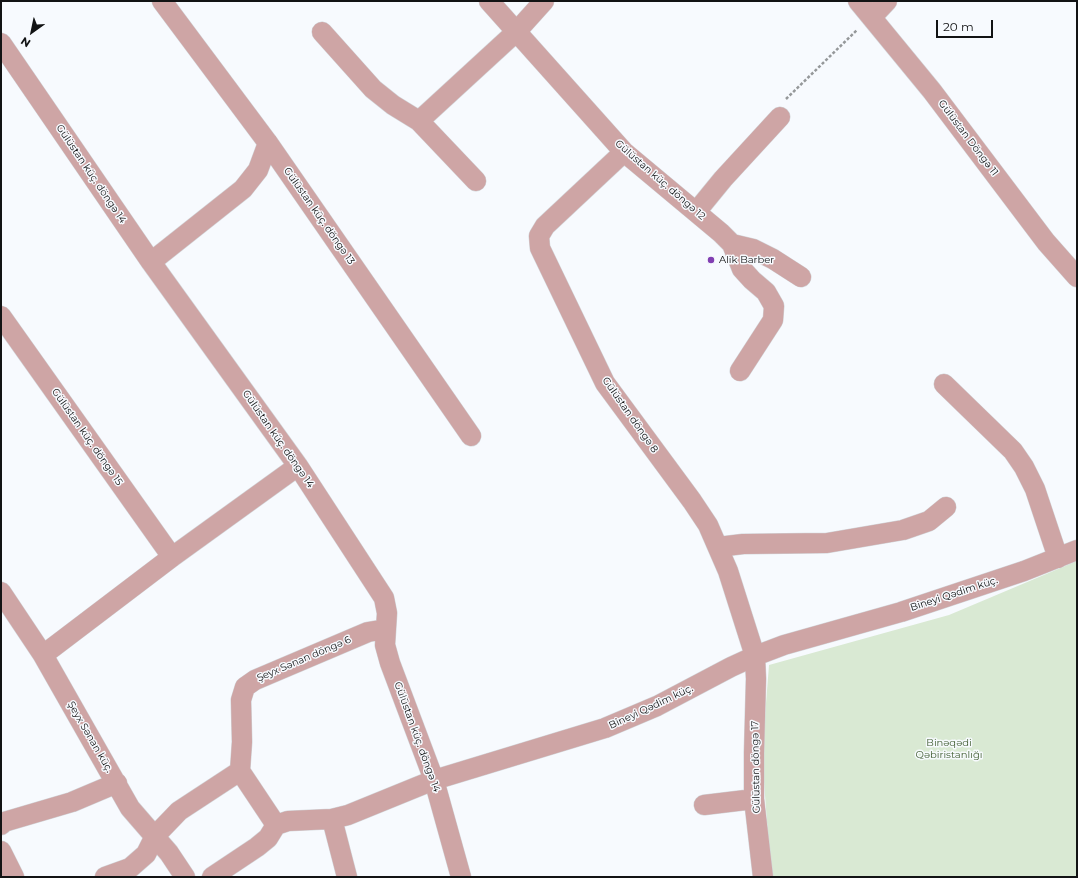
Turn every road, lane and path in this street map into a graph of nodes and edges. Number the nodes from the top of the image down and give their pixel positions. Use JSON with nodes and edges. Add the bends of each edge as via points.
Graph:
{"nodes":[{"id":1,"x":162,"y":1,"type":"edge"},
{"id":2,"x":489,"y":1,"type":"edge"},
{"id":3,"x":544,"y":1,"type":"edge"},
{"id":4,"x":858,"y":1,"type":"edge"},
{"id":5,"x":887,"y":1,"type":"edge"},
{"id":6,"x":872,"y":17,"type":"junction"},
{"id":7,"x":517,"y":31,"type":"junction"},
{"id":8,"x":322,"y":32,"type":"dead end"},
{"id":9,"x":1,"y":43,"type":"edge"},
{"id":10,"x":780,"y":117,"type":"joint"},
{"id":11,"x":420,"y":121,"type":"junction"},
{"id":12,"x":268,"y":143,"type":"junction"},
{"id":13,"x":624,"y":152,"type":"junction"},
{"id":14,"x":476,"y":181,"type":"dead end"},
{"id":15,"x":696,"y":212,"type":"junction"},
{"id":16,"x":732,"y":244,"type":"junction"},
{"id":17,"x":151,"y":262,"type":"junction"},
{"id":18,"x":801,"y":277,"type":"dead end"},
{"id":19,"x":1077,"y":277,"type":"edge"},
{"id":20,"x":1,"y":316,"type":"edge"},
{"id":21,"x":740,"y":371,"type":"dead end"},
{"id":22,"x":944,"y":384,"type":"dead end"},
{"id":23,"x":471,"y":436,"type":"dead end"},
{"id":24,"x":298,"y":466,"type":"junction"},
{"id":25,"x":946,"y":507,"type":"dead end"},
{"id":26,"x":718,"y":547,"type":"junction"},
{"id":27,"x":1077,"y":550,"type":"edge"},
{"id":28,"x":172,"y":558,"type":"junction"},
{"id":29,"x":1058,"y":558,"type":"junction"},
{"id":30,"x":1,"y":592,"type":"edge"},
{"id":31,"x":386,"y":629,"type":"junction"},
{"id":32,"x":43,"y":655,"type":"junction"},
{"id":33,"x":755,"y":656,"type":"junction"},
{"id":34,"x":240,"y":771,"type":"junction"},
{"id":35,"x":434,"y":780,"type":"junction"},
{"id":36,"x":117,"y":783,"type":"junction"},
{"id":37,"x":754,"y":799,"type":"junction"},
{"id":38,"x":704,"y":805,"type":"dead end"},
{"id":39,"x":332,"y":819,"type":"junction"},
{"id":40,"x":1,"y":825,"type":"edge"},
{"id":41,"x":276,"y":825,"type":"junction"},
{"id":42,"x":155,"y":836,"type":"junction"},
{"id":43,"x":1,"y":851,"type":"edge"},
{"id":44,"x":14,"y":877,"type":"edge"},
{"id":45,"x":105,"y":877,"type":"edge"},
{"id":46,"x":185,"y":877,"type":"edge"},
{"id":47,"x":212,"y":877,"type":"edge"},
{"id":48,"x":347,"y":877,"type":"edge"},
{"id":49,"x":461,"y":877,"type":"edge"},
{"id":50,"x":764,"y":877,"type":"edge"}],
"edges":[{"from":1,"to":12,"type":"street","name":"Gülüstan küç. döngə 13"},
{"from":2,"to":7,"type":"street","name":"Gülüstan küç. döngə 12"},
{"from":3,"to":7,"type":"street"},
{"from":4,"to":6,"type":"street","name":"Gülüstan Döngə 11"},
{"from":5,"to":6,"type":"street"},
{"from":6,"to":10,"type":"path","via":[[785,101]]},
{"from":6,"to":19,"type":"street","name":"Gülüstan Döngə 11","via":[[932,91],[1046,242]]},
{"from":7,"to":11,"type":"street"},
{"from":7,"to":13,"type":"street","name":"Gülüstan küç. döngə 12"},
{"from":8,"to":11,"type":"street","via":[[373,89]]},
{"from":9,"to":17,"type":"street","name":"Gülüstan küç. döngə 14"},
{"from":10,"to":15,"type":"street"},
{"from":11,"to":14,"type":"street"},
{"from":12,"to":17,"type":"street","via":[[258,170],[243,189]]},
{"from":12,"to":23,"type":"street","name":"Gülüstan küç. döngə 13"},
{"from":13,"to":15,"type":"street","name":"Gülüstan küç. döngə 12"},
{"from":13,"to":26,"type":"street","name":"Gülüstan döngə 8","via":[[545,226],[539,236],[540,248],[605,382],[692,501],[708,525]]},
{"from":15,"to":16,"type":"street","name":"Gülüstan küç. döngə 12"},
{"from":16,"to":18,"type":"street","via":[[753,249]]},
{"from":16,"to":21,"type":"street","name":"Gülüstan küç. döngə 12","via":[[742,268],[766,292],[774,306],[773,320]]},
{"from":17,"to":24,"type":"street","name":"Gülüstan küç. döngə 14"},
{"from":20,"to":28,"type":"street","name":"Gülüstan küç. döngə 15"},
{"from":22,"to":29,"type":"street","via":[[1014,451],[1035,489]]},
{"from":24,"to":28,"type":"street"},
{"from":24,"to":31,"type":"street","name":"Gülüstan küç. döngə 14","via":[[384,598],[387,613]]},
{"from":25,"to":26,"type":"street","via":[[929,521],[903,530],[827,543],[744,544]]},
{"from":26,"to":33,"type":"street","name":"Gülüstan döngə 8","via":[[728,570]]},
{"from":27,"to":29,"type":"street","name":"Bineyi Qədim küç."},
{"from":28,"to":32,"type":"street"},
{"from":29,"to":33,"type":"street","name":"Bineyi Qədim küç.","via":[[901,612],[784,645]]},
{"from":30,"to":32,"type":"street","name":"Şeyx Sənan küç."},
{"from":31,"to":34,"type":"street","name":"Şeyx Sənan döngə 6","via":[[368,632],[255,680],[245,687],[241,700]]},
{"from":31,"to":35,"type":"street","name":"Gülüstan küç. döngə 14","via":[[390,663]]},
{"from":32,"to":36,"type":"street","name":"Şeyx Sənan küç."},
{"from":33,"to":35,"type":"street","name":"Bineyi Qədim küç.","via":[[656,706],[605,728]]},
{"from":33,"to":37,"type":"street","name":"Gülüstan döngə 17"},
{"from":34,"to":41,"type":"street"},
{"from":34,"to":42,"type":"street","via":[[179,810]]},
{"from":35,"to":39,"type":"street","name":"Bineyi Qədim küç."},
{"from":35,"to":49,"type":"street","name":"Gülüstan küç. döngə 14"},
{"from":36,"to":40,"type":"street","via":[[72,802]]},
{"from":36,"to":42,"type":"street","name":"Şeyx Sənan küç.","via":[[130,808]]},
{"from":37,"to":38,"type":"street"},
{"from":37,"to":50,"type":"street","name":"Gülüstan döngə 17"},
{"from":39,"to":41,"type":"street","name":"Bineyi Qədim küç.","via":[[288,821]]},
{"from":39,"to":48,"type":"street"},
{"from":41,"to":47,"type":"street","via":[[268,838],[257,847]]},
{"from":42,"to":45,"type":"street","via":[[146,854],[130,868]]},
{"from":42,"to":46,"type":"street","name":"Şeyx Sənan küç."},
{"from":43,"to":44,"type":"street"}]}
